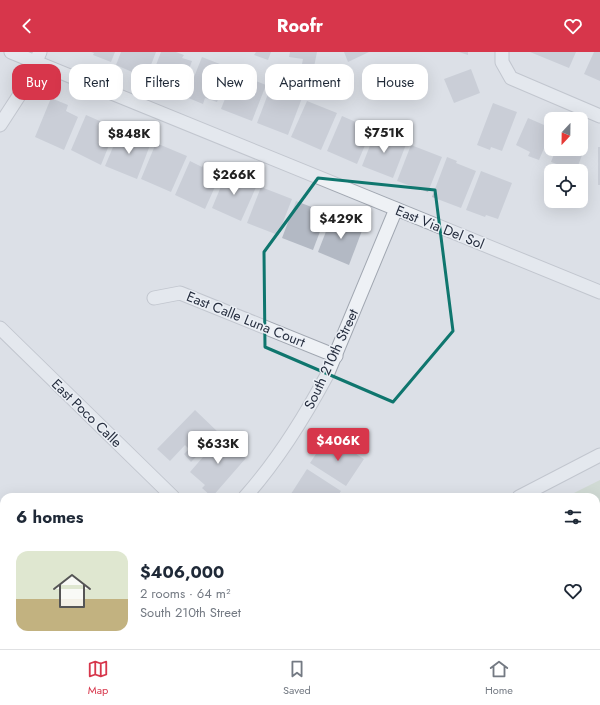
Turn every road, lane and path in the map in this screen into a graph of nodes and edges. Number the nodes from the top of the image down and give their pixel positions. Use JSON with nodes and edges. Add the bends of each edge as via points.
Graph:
{"nodes":[{"id":1,"x":11,"y":52,"type":"edge"},
{"id":2,"x":38,"y":57,"type":"edge"},
{"id":3,"x":502,"y":57,"type":"edge"},
{"id":4,"x":600,"y":116,"type":"edge"},
{"id":5,"x":0,"y":125,"type":"edge"},
{"id":6,"x":396,"y":209,"type":"junction"},
{"id":7,"x":600,"y":292,"type":"edge"},
{"id":8,"x":154,"y":298,"type":"dead end"},
{"id":9,"x":0,"y":328,"type":"edge"},
{"id":10,"x":336,"y":356,"type":"junction"},
{"id":11,"x":600,"y":455,"type":"edge"},
{"id":12,"x":169,"y":493,"type":"edge"},
{"id":13,"x":248,"y":493,"type":"edge"},
{"id":14,"x":527,"y":493,"type":"edge"}],
"edges":[{"from":1,"to":2,"type":"street","name":"East Via Del Sol"},
{"from":2,"to":5,"type":"street","via":[[24,88]]},
{"from":2,"to":6,"type":"street","name":"East Via Del Sol"},
{"from":3,"to":4,"type":"street","via":[[511,78]]},
{"from":6,"to":7,"type":"street","name":"East Via Del Sol"},
{"from":6,"to":10,"type":"street","name":"South 210th Street"},
{"from":8,"to":10,"type":"street","name":"East Calle Luna Court","via":[[180,292]]},
{"from":9,"to":12,"type":"street","name":"East Poco Calle"},
{"from":10,"to":13,"type":"street","name":"South 210th Street","via":[[298,427]]},
{"from":11,"to":14,"type":"street"}]}
